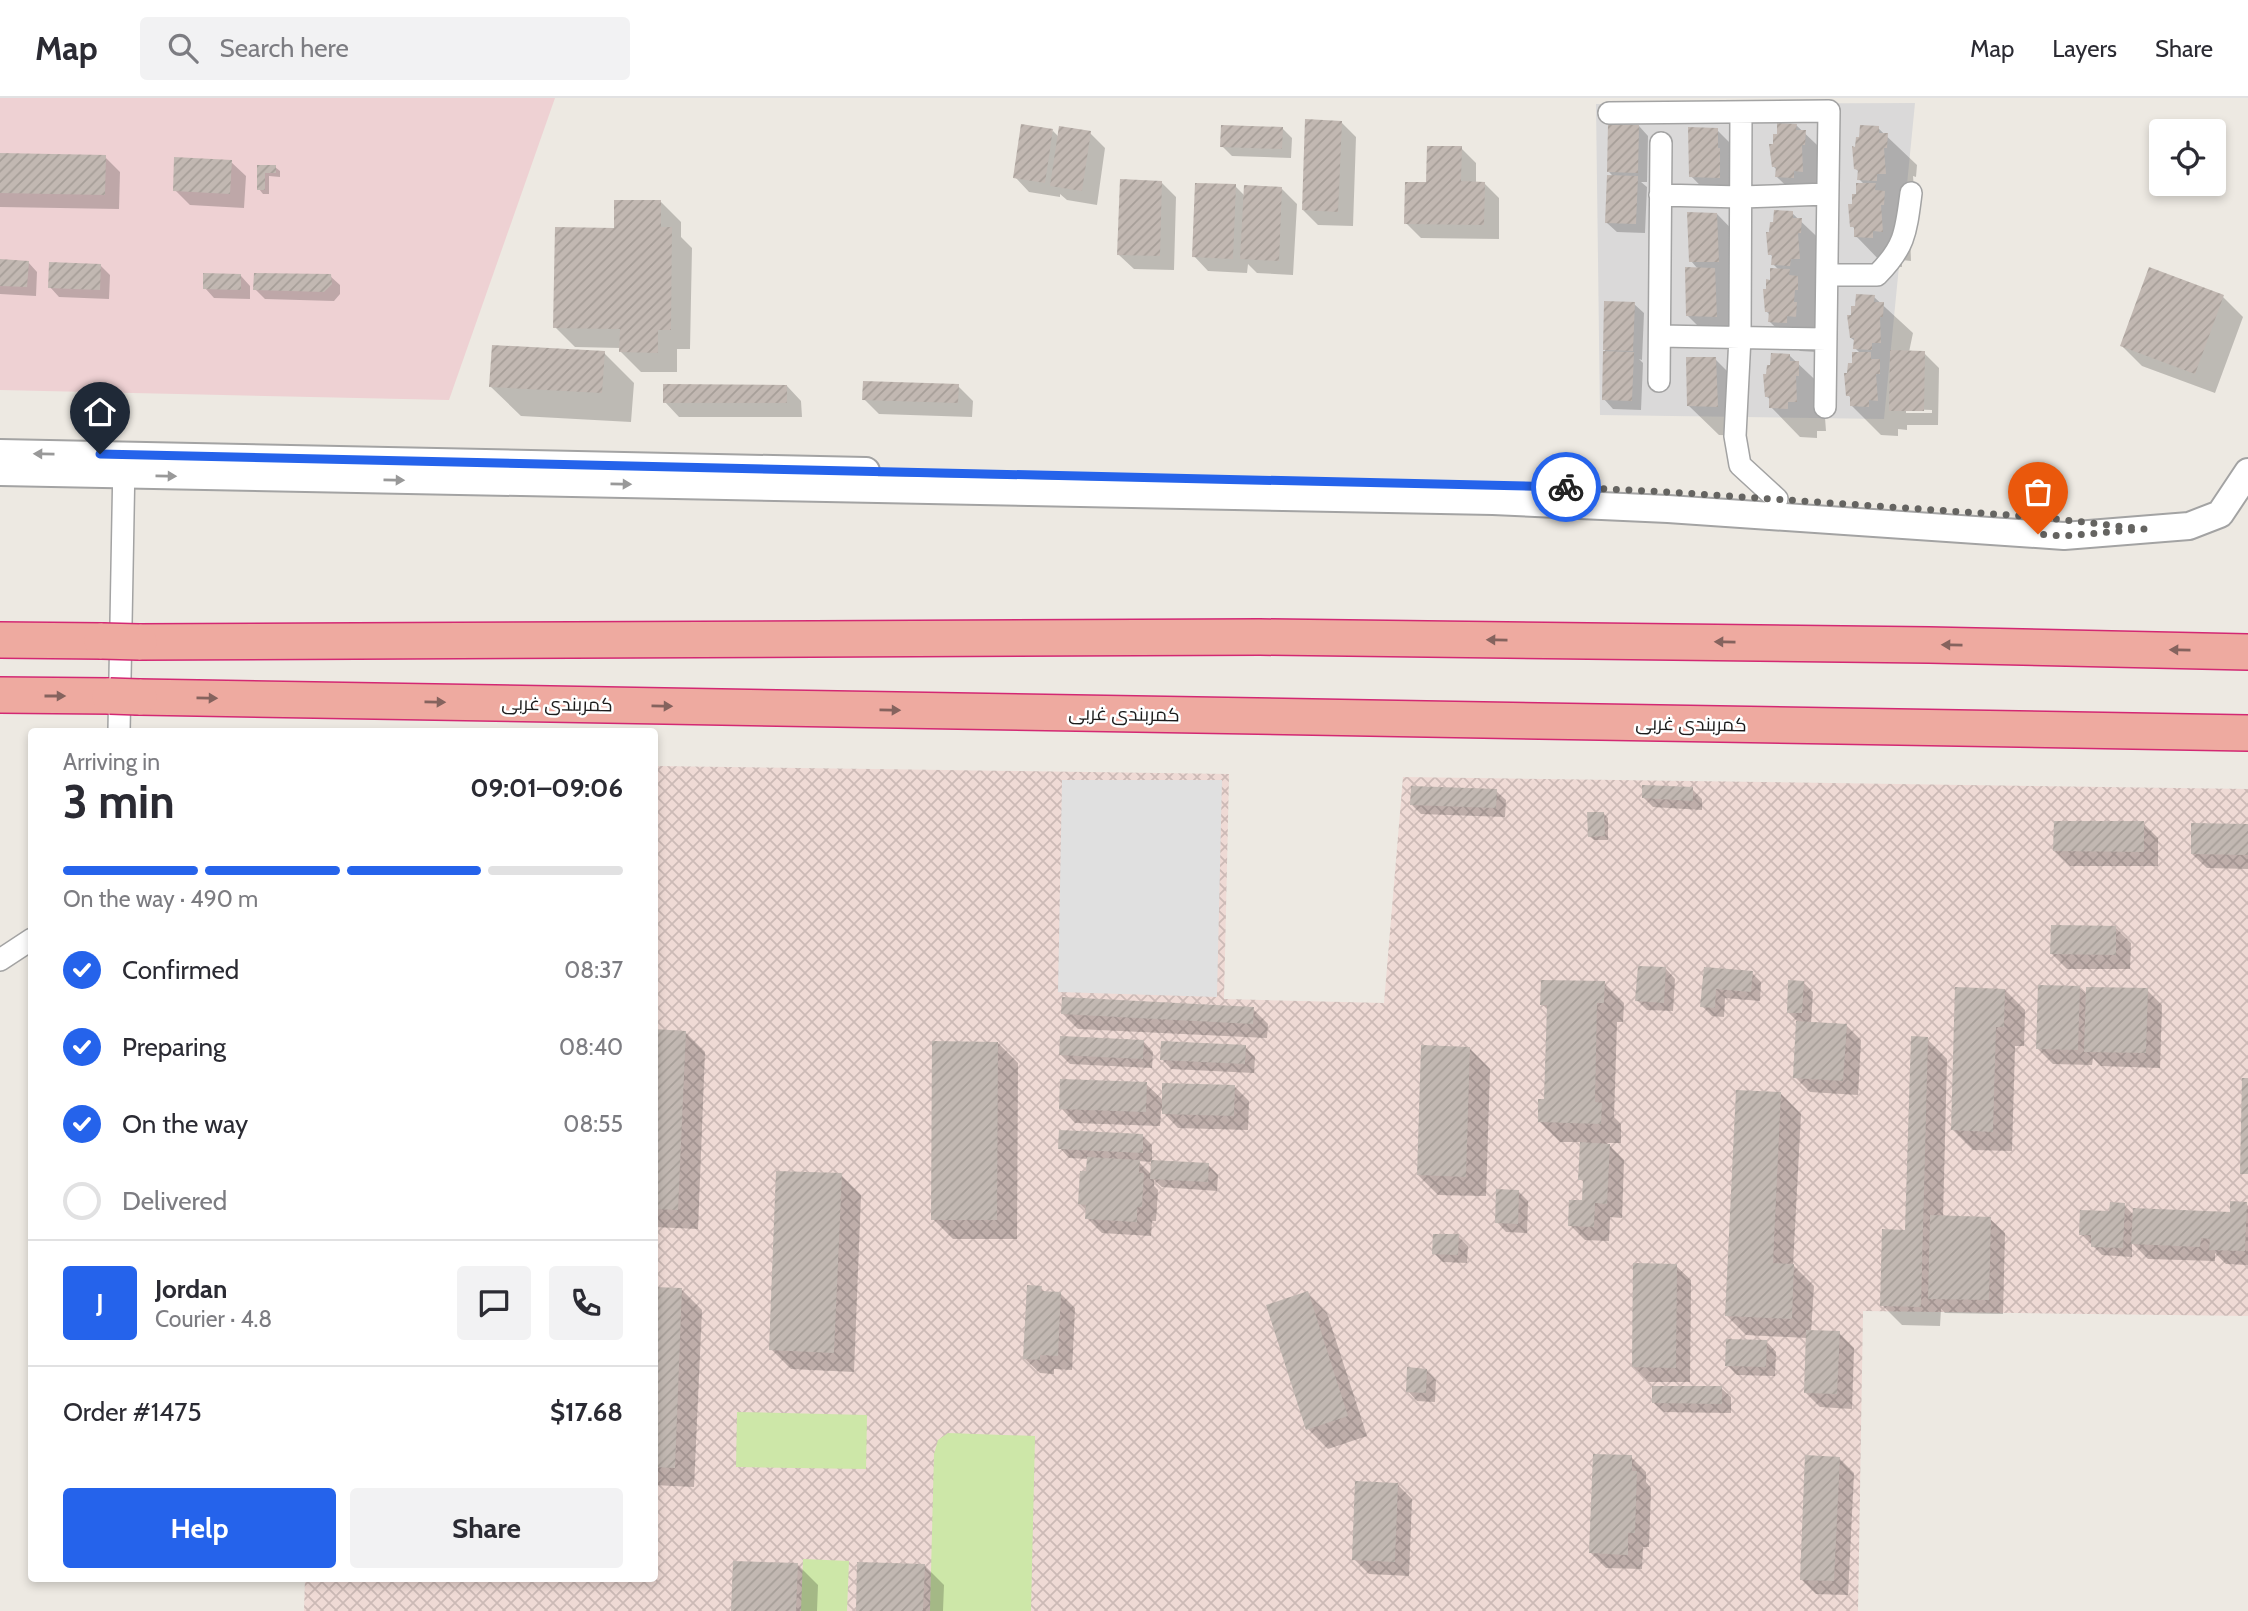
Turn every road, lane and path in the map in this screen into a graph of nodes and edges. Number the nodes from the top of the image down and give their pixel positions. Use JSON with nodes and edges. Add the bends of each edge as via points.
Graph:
{"nodes":[{"id":1,"x":1741,"y":111,"type":"junction"},
{"id":2,"x":1609,"y":113,"type":"dead end"},
{"id":3,"x":1661,"y":143,"type":"dead end"},
{"id":4,"x":1911,"y":193,"type":"dead end"},
{"id":5,"x":1828,"y":194,"type":"junction"},
{"id":6,"x":1660,"y":195,"type":"junction"},
{"id":7,"x":1741,"y":197,"type":"junction"},
{"id":8,"x":1826,"y":275,"type":"junction"},
{"id":9,"x":1660,"y":336,"type":"junction"},
{"id":10,"x":1740,"y":337,"type":"junction"},
{"id":11,"x":1826,"y":339,"type":"junction"},
{"id":12,"x":1659,"y":381,"type":"dead end"},
{"id":13,"x":1825,"y":407,"type":"dead end"},
{"id":14,"x":0,"y":453,"type":"edge"},
{"id":15,"x":124,"y":465,"type":"junction"},
{"id":16,"x":0,"y":472,"type":"edge"},
{"id":17,"x":2248,"y":472,"type":"edge"},
{"id":18,"x":1777,"y":499,"type":"junction"},
{"id":19,"x":2144,"y":529,"type":"junction"},
{"id":20,"x":0,"y":640,"type":"edge"},
{"id":21,"x":2248,"y":652,"type":"edge"},
{"id":22,"x":0,"y":695,"type":"edge"},
{"id":23,"x":119,"y":728,"type":"edge"},
{"id":24,"x":2248,"y":733,"type":"edge"},
{"id":25,"x":28,"y":942,"type":"edge"},
{"id":26,"x":0,"y":960,"type":"edge"}],
"edges":[{"from":1,"to":2,"type":"street"},
{"from":1,"to":5,"type":"street","via":[[1829,111]]},
{"from":1,"to":7,"type":"street"},
{"from":3,"to":6,"type":"street"},
{"from":4,"to":8,"type":"street","via":[[1906,230],[1894,258],[1877,275]]},
{"from":5,"to":7,"type":"street"},
{"from":5,"to":8,"type":"street"},
{"from":6,"to":7,"type":"street"},
{"from":6,"to":9,"type":"street"},
{"from":7,"to":10,"type":"street"},
{"from":8,"to":11,"type":"street"},
{"from":9,"to":10,"type":"street"},
{"from":9,"to":12,"type":"street"},
{"from":10,"to":11,"type":"street"},
{"from":10,"to":18,"type":"street","via":[[1735,416],[1740,465]]},
{"from":11,"to":13,"type":"street"},
{"from":15,"to":14,"type":"street","one_way":true},
{"from":15,"to":16,"type":"street"},
{"from":15,"to":18,"type":"street","via":[[1494,484]]},
{"from":15,"to":19,"type":"street","one_way":true,"via":[[1493,501],[2064,536]]},
{"from":15,"to":23,"type":"street"},
{"from":17,"to":19,"type":"street","via":[[2220,514],[2189,526]]},
{"from":18,"to":19,"type":"street","via":[[2065,519]]},
{"from":21,"to":20,"type":"highway","one_way":true,"bridge":true,"via":[[1260,637]]},
{"from":22,"to":24,"type":"highway","name":"کمربندی غربی","one_way":true},
{"from":25,"to":26,"type":"street"}]}
